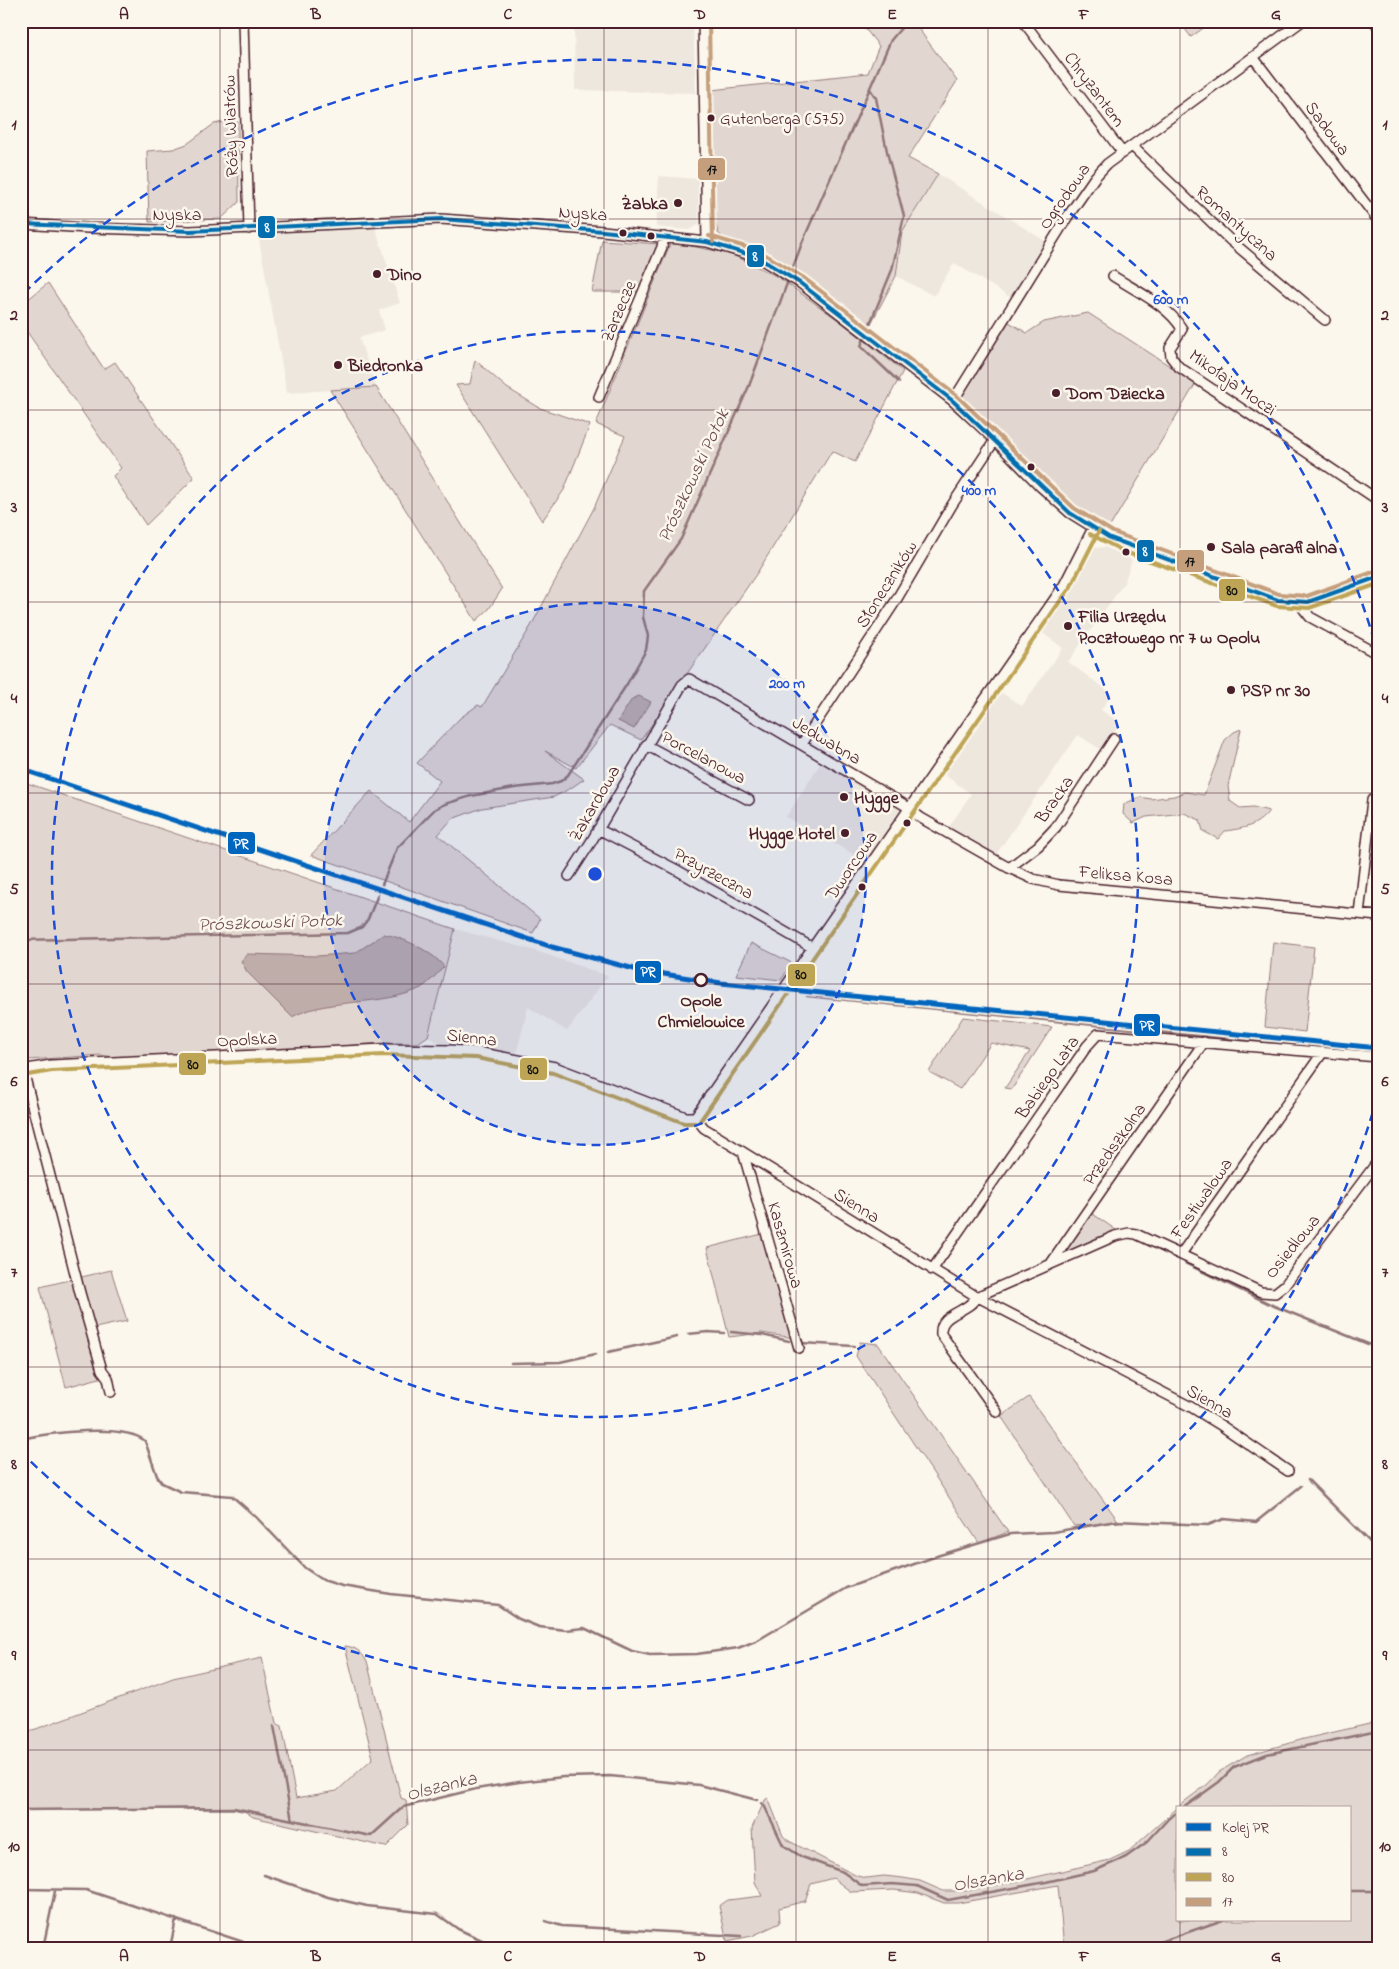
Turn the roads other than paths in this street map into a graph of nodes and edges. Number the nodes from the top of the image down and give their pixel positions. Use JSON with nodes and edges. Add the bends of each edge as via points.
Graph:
{"nodes":[{"id":1,"x":243,"y":21,"type":"edge"},
{"id":2,"x":703,"y":21,"type":"edge"},
{"id":3,"x":1023,"y":21,"type":"edge"},
{"id":4,"x":1302,"y":21,"type":"edge"},
{"id":5,"x":1374,"y":21,"type":"edge"},
{"id":6,"x":1378,"y":26,"type":"edge"},
{"id":7,"x":1253,"y":57,"type":"junction"},
{"id":8,"x":1132,"y":146,"type":"junction"},
{"id":9,"x":1122,"y":152,"type":"junction"},
{"id":10,"x":1378,"y":220,"type":"edge"},
{"id":11,"x":21,"y":224,"type":"edge"},
{"id":12,"x":249,"y":229,"type":"junction"},
{"id":13,"x":664,"y":236,"type":"junction"},
{"id":14,"x":707,"y":242,"type":"junction"},
{"id":15,"x":1113,"y":276,"type":"dead end"},
{"id":16,"x":1325,"y":320,"type":"dead end"},
{"id":17,"x":599,"y":397,"type":"dead end"},
{"id":18,"x":953,"y":401,"type":"junction"},
{"id":19,"x":995,"y":440,"type":"junction"},
{"id":20,"x":1378,"y":500,"type":"edge"},
{"id":21,"x":1093,"y":528,"type":"junction"},
{"id":22,"x":1378,"y":577,"type":"edge"},
{"id":23,"x":1298,"y":602,"type":"junction"},
{"id":24,"x":1378,"y":654,"type":"edge"},
{"id":25,"x":727,"y":701,"type":"joint"},
{"id":26,"x":1114,"y":739,"type":"dead end"},
{"id":27,"x":802,"y":744,"type":"junction"},
{"id":28,"x":646,"y":745,"type":"junction"},
{"id":29,"x":749,"y":800,"type":"dead end"},
{"id":30,"x":1372,"y":800,"type":"dead end"},
{"id":31,"x":909,"y":809,"type":"junction"},
{"id":32,"x":598,"y":829,"type":"junction"},
{"id":33,"x":1009,"y":868,"type":"junction"},
{"id":34,"x":569,"y":876,"type":"dead end"},
{"id":35,"x":1359,"y":914,"type":"junction"},
{"id":36,"x":1378,"y":916,"type":"edge"},
{"id":37,"x":813,"y":948,"type":"junction"},
{"id":38,"x":1204,"y":1042,"type":"junction"},
{"id":39,"x":384,"y":1049,"type":"joint"},
{"id":40,"x":1323,"y":1052,"type":"junction"},
{"id":41,"x":1378,"y":1057,"type":"edge"},
{"id":42,"x":22,"y":1070,"type":"edge"},
{"id":43,"x":695,"y":1116,"type":"junction"},
{"id":44,"x":743,"y":1152,"type":"junction"},
{"id":45,"x":1378,"y":1161,"type":"edge"},
{"id":46,"x":1181,"y":1254,"type":"junction"},
{"id":47,"x":1050,"y":1263,"type":"junction"},
{"id":48,"x":932,"y":1270,"type":"junction"},
{"id":49,"x":976,"y":1296,"type":"junction"},
{"id":50,"x":799,"y":1348,"type":"dead end"},
{"id":51,"x":111,"y":1392,"type":"dead end"},
{"id":52,"x":997,"y":1412,"type":"dead end"},
{"id":53,"x":1288,"y":1471,"type":"dead end"}],
"edges":[{"from":1,"to":12,"type":"street","name":"Róży Wiatrów"},
{"from":2,"to":14,"type":"street"},
{"from":3,"to":9,"type":"street","name":"Chryzantem"},
{"from":4,"to":7,"type":"street","name":"Ogrodowa"},
{"from":5,"to":6,"type":"street"},
{"from":7,"to":8,"type":"street","name":"Ogrodowa"},
{"from":7,"to":10,"type":"street","name":"Sadowa"},
{"from":8,"to":9,"type":"street","name":"Ogrodowa"},
{"from":8,"to":16,"type":"street","name":"Romantyczna","via":[[1230,240]]},
{"from":9,"to":18,"type":"street","name":"Ogrodowa","via":[[1095,177],[1068,216]]},
{"from":11,"to":12,"type":"street","name":"Nyska","via":[[166,231]]},
{"from":12,"to":13,"type":"street","name":"Nyska","via":[[441,219]]},
{"from":13,"to":14,"type":"street","name":"Nyska"},
{"from":13,"to":17,"type":"street","name":"Zarzecze"},
{"from":14,"to":18,"type":"street","name":"Nyska","via":[[757,257],[795,279]]},
{"from":15,"to":20,"type":"street","name":"Mikołaja Moczi","via":[[1176,319],[1182,329],[1170,348],[1170,357],[1179,368]]},
{"from":18,"to":19,"type":"street","name":"Nyska"},
{"from":19,"to":21,"type":"street","name":"Nyska","via":[[1052,498]]},
{"from":19,"to":27,"type":"street","name":"Słoneczników"},
{"from":21,"to":23,"type":"street","name":"Nyska","via":[[1127,546],[1278,600]]},
{"from":21,"to":31,"type":"street","name":"Dworcowa","via":[[1064,585]]},
{"from":22,"to":23,"type":"street","name":"Nyska","via":[[1308,602]]},
{"from":23,"to":24,"type":"street","via":[[1310,617]]},
{"from":25,"to":27,"type":"street","name":"Jedwabna"},
{"from":25,"to":28,"type":"street","name":"Porcelanowa","via":[[689,679],[682,685]]},
{"from":26,"to":33,"type":"street","name":"Bracka","via":[[1056,827]]},
{"from":27,"to":31,"type":"street","name":"Jedwabna"},
{"from":28,"to":29,"type":"street","name":"Porcelanowa"},
{"from":28,"to":32,"type":"street","name":"Żakardowa"},
{"from":30,"to":35,"type":"street"},
{"from":31,"to":33,"type":"street","name":"Feliksa Kosa"},
{"from":31,"to":37,"type":"street","name":"Dworcowa"},
{"from":32,"to":34,"type":"street","name":"Żakardowa"},
{"from":32,"to":37,"type":"street","name":"Przyrzeczna"},
{"from":33,"to":35,"type":"street","name":"Feliksa Kosa","via":[[1033,879],[1059,885]]},
{"from":35,"to":36,"type":"street","name":"Feliksa Kosa"},
{"from":37,"to":43,"type":"street","name":"Dworcowa"},
{"from":38,"to":40,"type":"street","name":"Babiego Lata"},
{"from":38,"to":47,"type":"street","name":"Przedszkolna"},
{"from":38,"to":48,"type":"street","name":"Babiego Lata","via":[[1098,1034]]},
{"from":39,"to":42,"type":"street","name":"Opolska","via":[[51,1065]]},
{"from":39,"to":43,"type":"street","name":"Sienna","via":[[476,1052],[555,1067],[686,1116]]},
{"from":40,"to":41,"type":"street","name":"Babiego Lata"},
{"from":40,"to":46,"type":"street","name":"Festiwalowa"},
{"from":42,"to":51,"type":"street","name":"Opolska","via":[[80,1293]]},
{"from":43,"to":44,"type":"street","name":"Sienna","via":[[704,1128]]},
{"from":44,"to":48,"type":"street","name":"Sienna"},
{"from":44,"to":50,"type":"street","name":"Kaszmirowa"},
{"from":45,"to":46,"type":"street","name":"Osiedlowa","via":[[1285,1285],[1275,1293],[1261,1292]]},
{"from":46,"to":47,"type":"street","name":"Festiwalowa","via":[[1129,1233]]},
{"from":47,"to":49,"type":"street","name":"Festiwalowa"},
{"from":48,"to":49,"type":"street","name":"Sienna"},
{"from":49,"to":52,"type":"street","name":"Festiwalowa","via":[[973,1303],[944,1320],[941,1334]]},
{"from":49,"to":53,"type":"street","name":"Sienna","via":[[1191,1407]]}]}
